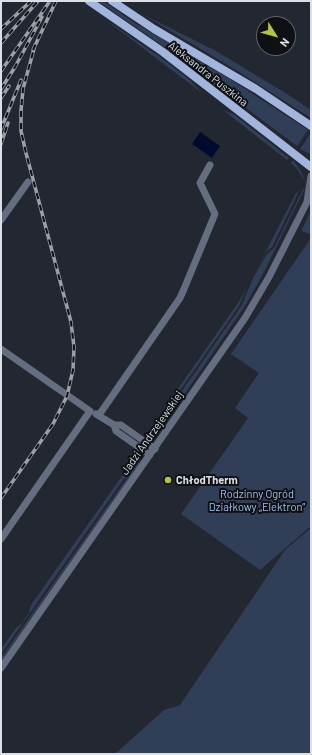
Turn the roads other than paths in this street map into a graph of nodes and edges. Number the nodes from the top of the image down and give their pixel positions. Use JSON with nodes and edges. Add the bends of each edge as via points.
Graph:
{"nodes":[{"id":1,"x":89,"y":1,"type":"edge"},
{"id":2,"x":112,"y":1,"type":"edge"},
{"id":3,"x":311,"y":126,"type":"edge"},
{"id":4,"x":210,"y":165,"type":"dead end"},
{"id":5,"x":311,"y":167,"type":"edge"},
{"id":6,"x":311,"y":176,"type":"edge"},
{"id":7,"x":28,"y":182,"type":"dead end"},
{"id":8,"x":309,"y":200,"type":"edge"},
{"id":9,"x":1,"y":220,"type":"edge"},
{"id":10,"x":1,"y":349,"type":"edge"},
{"id":11,"x":90,"y":411,"type":"junction"},
{"id":12,"x":99,"y":415,"type":"junction"},
{"id":13,"x":153,"y":452,"type":"junction"},
{"id":14,"x":1,"y":539,"type":"edge"},
{"id":15,"x":1,"y":668,"type":"edge"}],
"edges":[{"from":1,"to":5,"type":"main road","name":"Aleksandra Puszkina","via":[[163,52]]},
{"from":2,"to":3,"type":"main road","name":"Aleksandra Puszkina"},
{"from":4,"to":12,"type":"street","via":[[200,183],[216,214],[184,289]]},
{"from":6,"to":8,"type":"street","name":"Jadzi Andrzejewskiej"},
{"from":7,"to":9,"type":"street"},
{"from":8,"to":13,"type":"street","name":"Jadzi Andrzejewskiej","via":[[251,309]]},
{"from":10,"to":11,"type":"street"},
{"from":11,"to":12,"type":"street"},
{"from":11,"to":14,"type":"street"},
{"from":12,"to":13,"type":"street","via":[[121,425]]},
{"from":13,"to":15,"type":"street","name":"Jadzi Andrzejewskiej"}]}
